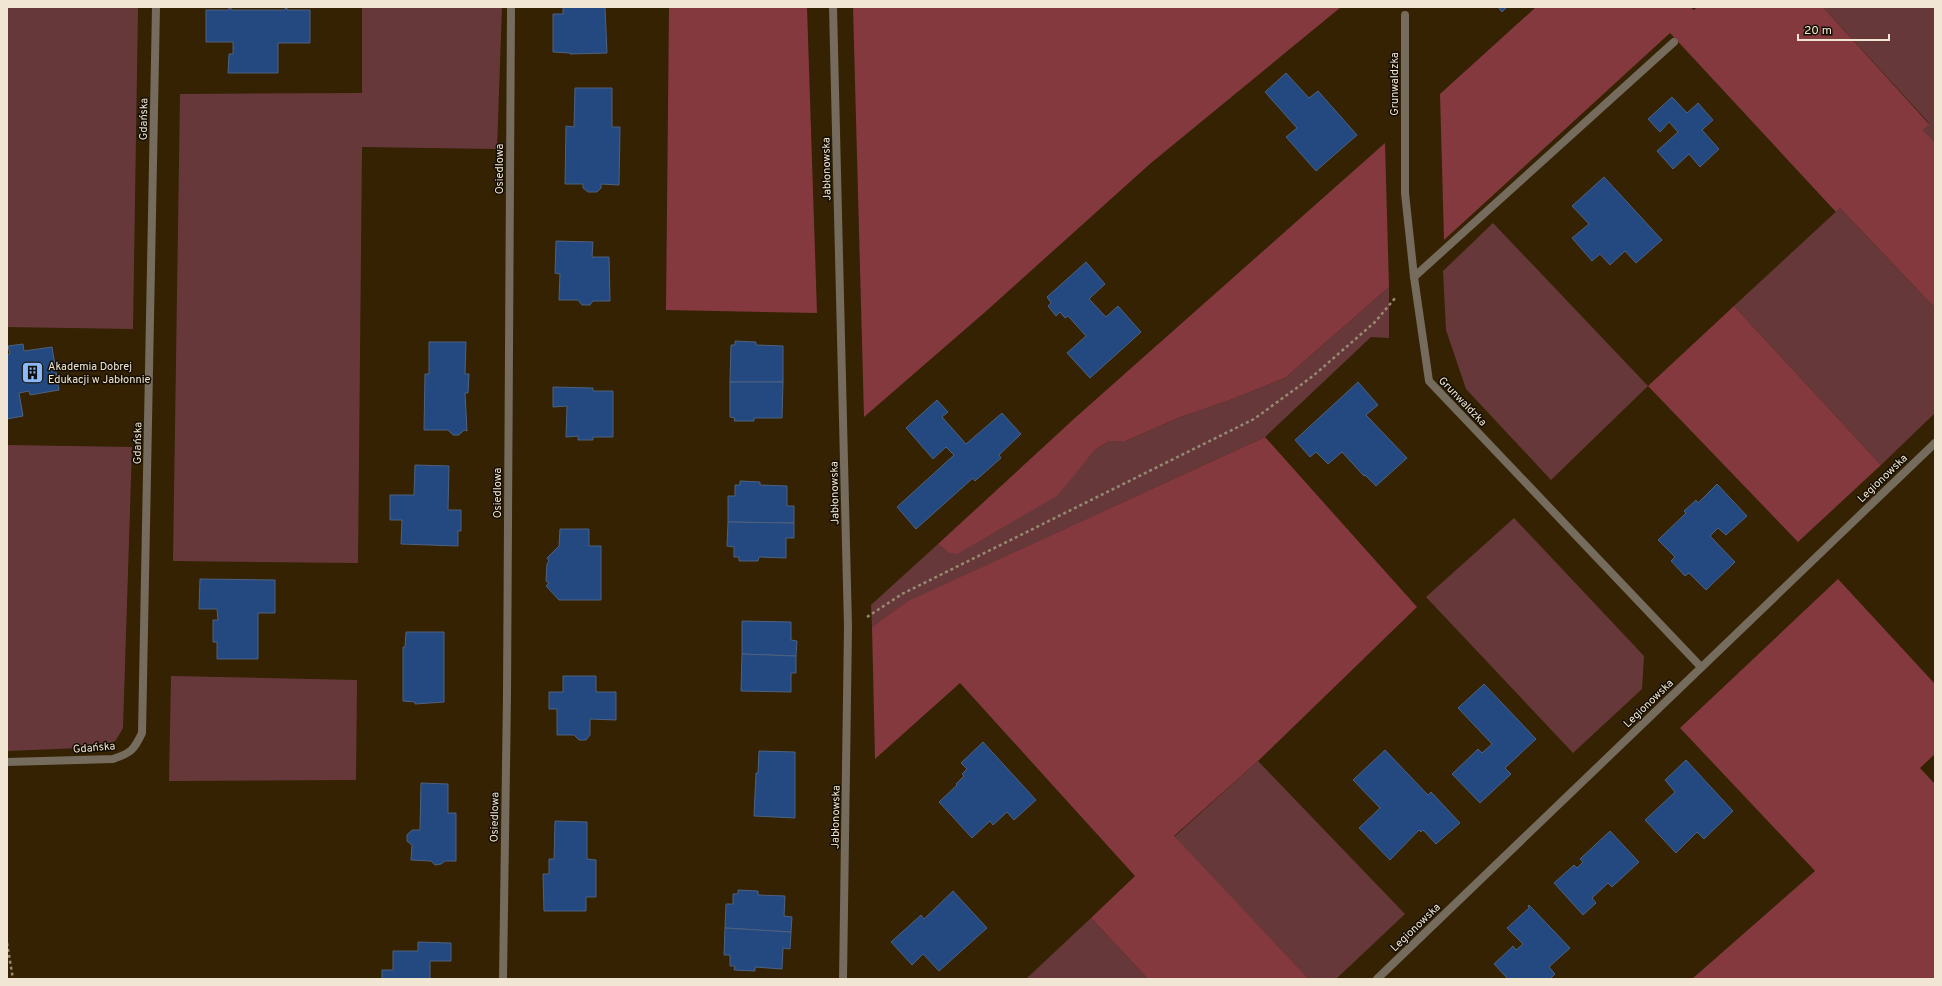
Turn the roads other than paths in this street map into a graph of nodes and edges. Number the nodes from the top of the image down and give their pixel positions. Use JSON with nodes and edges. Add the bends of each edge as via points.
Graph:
{"nodes":[{"id":1,"x":156,"y":7,"type":"edge"},
{"id":2,"x":511,"y":7,"type":"edge"},
{"id":3,"x":833,"y":7,"type":"edge"},
{"id":4,"x":1405,"y":15,"type":"dead end"},
{"id":5,"x":1674,"y":42,"type":"dead end"},
{"id":6,"x":1414,"y":277,"type":"junction"},
{"id":7,"x":1935,"y":443,"type":"edge"},
{"id":8,"x":1701,"y":667,"type":"junction"},
{"id":9,"x":7,"y":762,"type":"edge"},
{"id":10,"x":503,"y":979,"type":"edge"},
{"id":11,"x":843,"y":979,"type":"edge"},
{"id":12,"x":1377,"y":979,"type":"edge"}],
"edges":[{"from":1,"to":9,"type":"street","name":"Gdańska","via":[[142,733],[135,747],[113,759]]},
{"from":2,"to":10,"type":"street","name":"Osiedlowa"},
{"from":3,"to":11,"type":"street","name":"Jabłonowska","via":[[848,627]]},
{"from":4,"to":6,"type":"street","name":"Grunwaldzka","via":[[1405,193]]},
{"from":5,"to":6,"type":"street"},
{"from":6,"to":8,"type":"street","name":"Grunwaldzka","via":[[1429,381]]},
{"from":7,"to":8,"type":"street","name":"Legionowska"},
{"from":8,"to":12,"type":"street","name":"Legionowska"}]}
